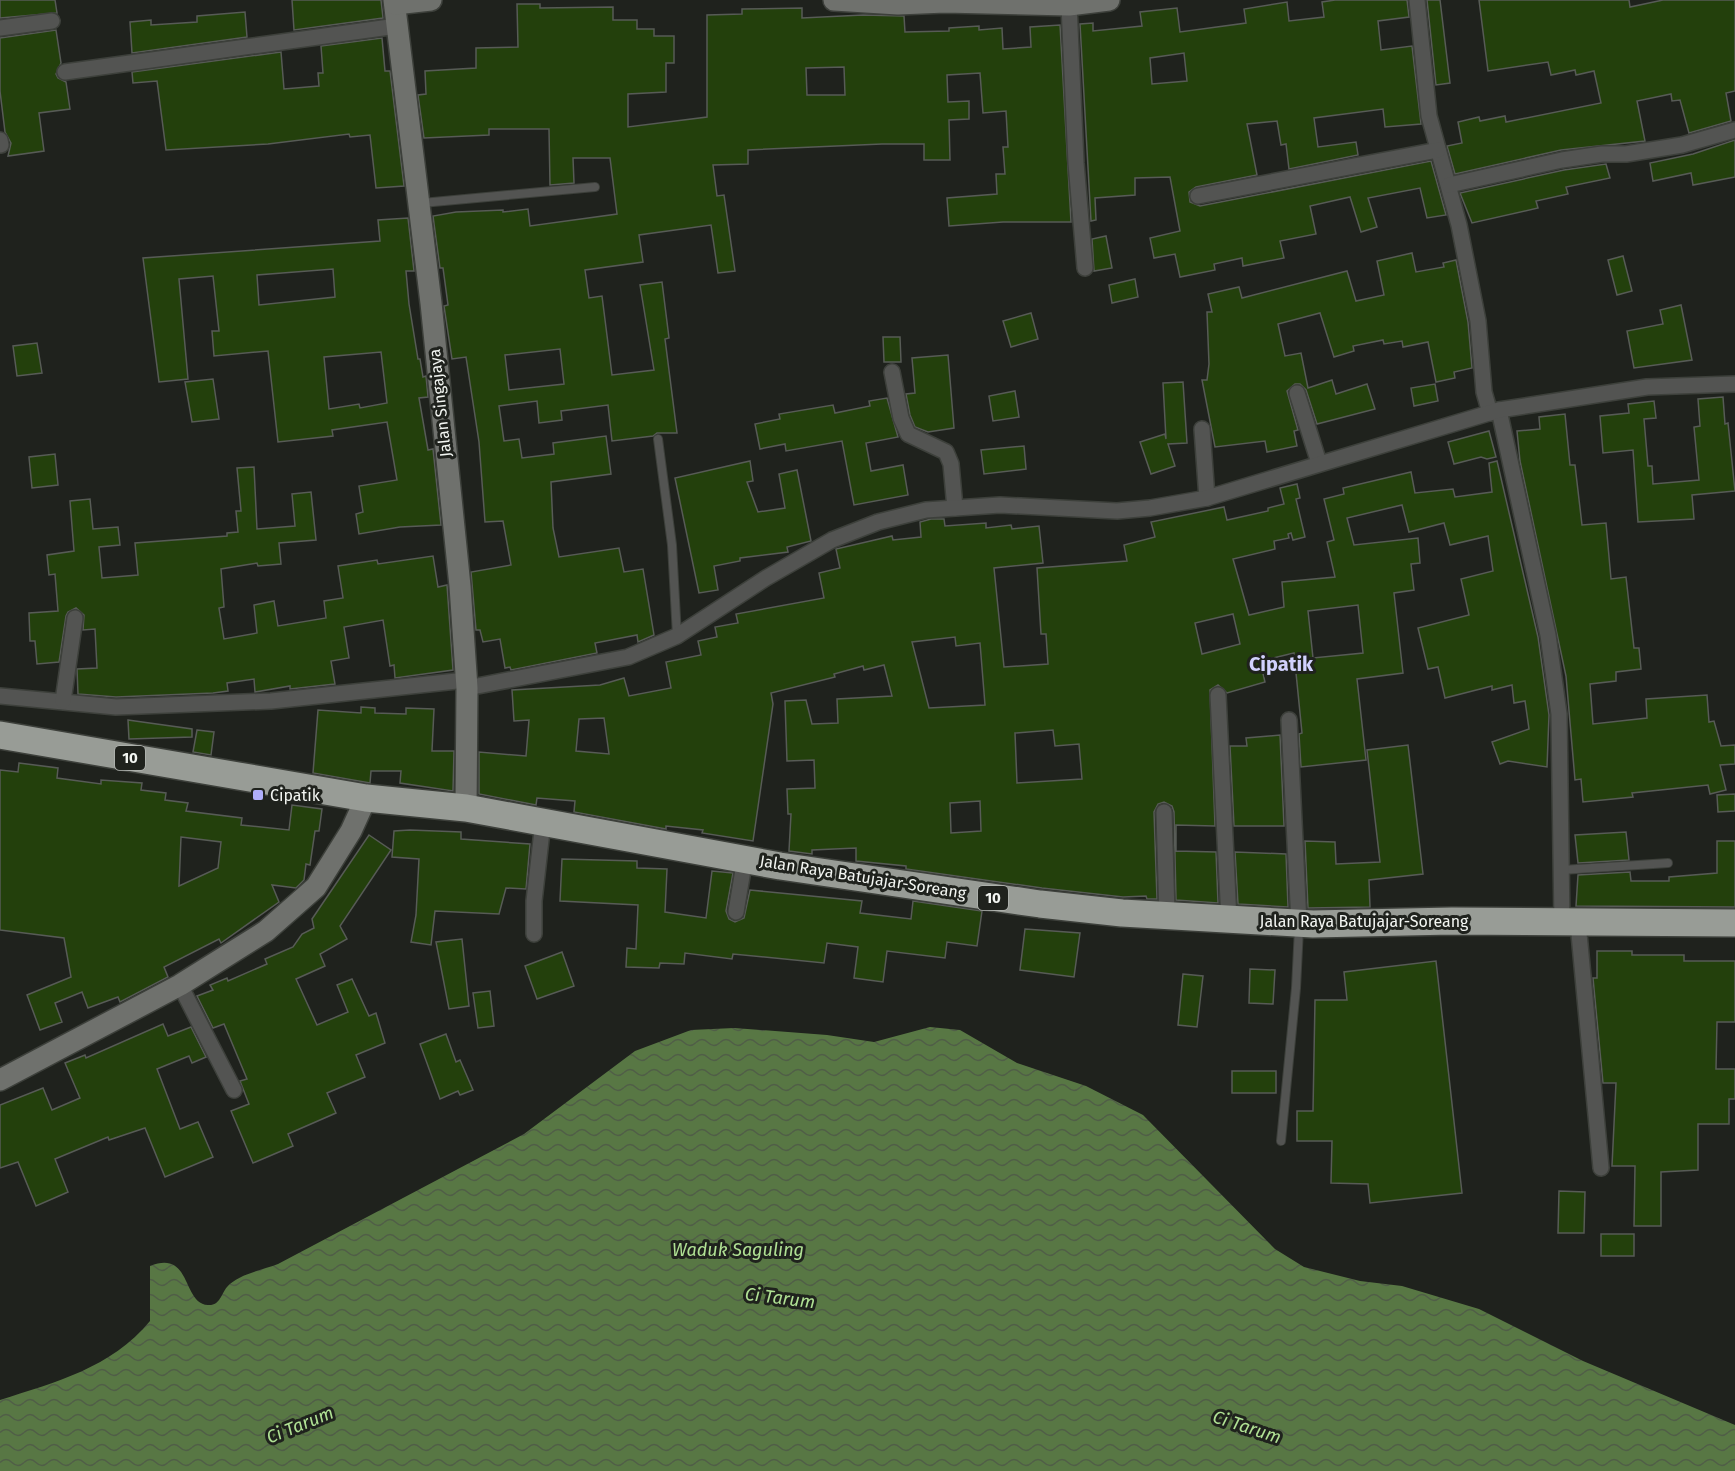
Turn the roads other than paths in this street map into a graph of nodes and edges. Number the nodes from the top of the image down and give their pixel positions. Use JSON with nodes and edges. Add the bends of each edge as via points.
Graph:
{"nodes":[{"id":1,"x":431,"y":0,"type":"edge"},
{"id":2,"x":834,"y":0,"type":"edge"},
{"id":3,"x":1109,"y":0,"type":"edge"},
{"id":4,"x":1416,"y":0,"type":"edge"},
{"id":5,"x":395,"y":2,"type":"edge"},
{"id":6,"x":897,"y":2,"type":"edge"},
{"id":7,"x":1069,"y":5,"type":"junction"},
{"id":8,"x":52,"y":21,"type":"dead end"},
{"id":9,"x":397,"y":26,"type":"junction"},
{"id":10,"x":0,"y":28,"type":"edge"},
{"id":11,"x":65,"y":72,"type":"dead end"},
{"id":12,"x":1735,"y":130,"type":"edge"},
{"id":13,"x":1438,"y":150,"type":"junction"},
{"id":14,"x":1449,"y":185,"type":"junction"},
{"id":15,"x":595,"y":187,"type":"dead end"},
{"id":16,"x":1197,"y":196,"type":"dead end"},
{"id":17,"x":417,"y":204,"type":"junction"},
{"id":18,"x":1086,"y":268,"type":"dead end"},
{"id":19,"x":892,"y":372,"type":"dead end"},
{"id":20,"x":1735,"y":384,"type":"edge"},
{"id":21,"x":1297,"y":393,"type":"dead end"},
{"id":22,"x":1494,"y":412,"type":"junction"},
{"id":23,"x":1202,"y":429,"type":"dead end"},
{"id":24,"x":658,"y":439,"type":"dead end"},
{"id":25,"x":1319,"y":463,"type":"junction"},
{"id":26,"x":1207,"y":498,"type":"junction"},
{"id":27,"x":954,"y":499,"type":"junction"},
{"id":28,"x":75,"y":618,"type":"dead end"},
{"id":29,"x":677,"y":636,"type":"junction"},
{"id":30,"x":466,"y":684,"type":"junction"},
{"id":31,"x":1218,"y":695,"type":"dead end"},
{"id":32,"x":0,"y":696,"type":"edge"},
{"id":33,"x":63,"y":701,"type":"junction"},
{"id":34,"x":1289,"y":720,"type":"dead end"},
{"id":35,"x":0,"y":735,"type":"edge"},
{"id":36,"x":366,"y":798,"type":"junction"},
{"id":37,"x":466,"y":808,"type":"junction"},
{"id":38,"x":1164,"y":812,"type":"dead end"},
{"id":39,"x":543,"y":822,"type":"junction"},
{"id":40,"x":745,"y":858,"type":"junction"},
{"id":41,"x":1668,"y":863,"type":"dead end"},
{"id":42,"x":1562,"y":870,"type":"junction"},
{"id":43,"x":736,"y":912,"type":"dead end"},
{"id":44,"x":1167,"y":914,"type":"junction"},
{"id":45,"x":1229,"y":920,"type":"junction"},
{"id":46,"x":1299,"y":923,"type":"junction"},
{"id":47,"x":1570,"y":923,"type":"junction"},
{"id":48,"x":1735,"y":923,"type":"edge"},
{"id":49,"x":534,"y":934,"type":"dead end"},
{"id":50,"x":180,"y":985,"type":"junction"},
{"id":51,"x":0,"y":1080,"type":"edge"},
{"id":52,"x":234,"y":1090,"type":"dead end"},
{"id":53,"x":1281,"y":1141,"type":"dead end"},
{"id":54,"x":1601,"y":1168,"type":"dead end"}],
"edges":[{"from":1,"to":5,"type":"street"},
{"from":2,"to":6,"type":"street"},
{"from":3,"to":7,"type":"street"},
{"from":4,"to":13,"type":"street","via":[[1429,116]]},
{"from":5,"to":9,"type":"street","name":"Jalan Singajaya"},
{"from":6,"to":7,"type":"street"},
{"from":7,"to":18,"type":"street","via":[[1076,163]]},
{"from":8,"to":10,"type":"street"},
{"from":9,"to":11,"type":"street"},
{"from":9,"to":17,"type":"street","name":"Jalan Singajaya"},
{"from":12,"to":14,"type":"street","via":[[1682,145],[1562,160]]},
{"from":13,"to":14,"type":"street"},
{"from":13,"to":16,"type":"street"},
{"from":14,"to":22,"type":"street","via":[[1478,321],[1484,392]]},
{"from":15,"to":17,"type":"lane"},
{"from":17,"to":30,"type":"street","name":"Jalan Singajaya","via":[[454,523]]},
{"from":19,"to":27,"type":"street","via":[[908,434],[946,452]]},
{"from":20,"to":22,"type":"street","via":[[1647,387]]},
{"from":21,"to":25,"type":"street"},
{"from":22,"to":25,"type":"street"},
{"from":22,"to":42,"type":"street","via":[[1548,635],[1559,714]]},
{"from":23,"to":26,"type":"street"},
{"from":24,"to":29,"type":"lane","via":[[672,545]]},
{"from":25,"to":26,"type":"street"},
{"from":26,"to":27,"type":"street","via":[[1117,511]]},
{"from":27,"to":29,"type":"street","via":[[854,530],[766,578]]},
{"from":28,"to":33,"type":"street"},
{"from":29,"to":30,"type":"street","via":[[628,657]]},
{"from":30,"to":33,"type":"street","via":[[271,700],[116,707]]},
{"from":30,"to":37,"type":"street","name":"Jalan Singajaya"},
{"from":31,"to":45,"type":"street"},
{"from":32,"to":33,"type":"street"},
{"from":34,"to":46,"type":"street"},
{"from":35,"to":36,"type":"highway","name":"Jalan Raya Batujajar-Soreang","number":"10"},
{"from":36,"to":37,"type":"highway","name":"Jalan Raya Batujajar-Soreang","number":"10"},
{"from":36,"to":50,"type":"street","via":[[316,887],[266,932]]},
{"from":37,"to":39,"type":"highway","name":"Jalan Raya Batujajar-Soreang","number":"10"},
{"from":38,"to":44,"type":"street"},
{"from":39,"to":40,"type":"highway","name":"Jalan Raya Batujajar-Soreang","number":"10"},
{"from":39,"to":49,"type":"street"},
{"from":40,"to":43,"type":"street"},
{"from":40,"to":44,"type":"highway","name":"Jalan Raya Batujajar-Soreang","number":"10","via":[[1040,904]]},
{"from":41,"to":42,"type":"lane"},
{"from":42,"to":47,"type":"street"},
{"from":44,"to":45,"type":"highway","name":"Jalan Raya Batujajar-Soreang","number":"10"},
{"from":45,"to":46,"type":"highway","name":"Jalan Raya Batujajar-Soreang","number":"10"},
{"from":46,"to":47,"type":"highway","name":"Jalan Raya Batujajar-Soreang","number":"10"},
{"from":46,"to":53,"type":"lane"},
{"from":47,"to":48,"type":"highway","name":"Jalan Raya Batujajar-Soreang","number":"10"},
{"from":47,"to":54,"type":"street"},
{"from":50,"to":51,"type":"street"},
{"from":50,"to":52,"type":"street"}]}
